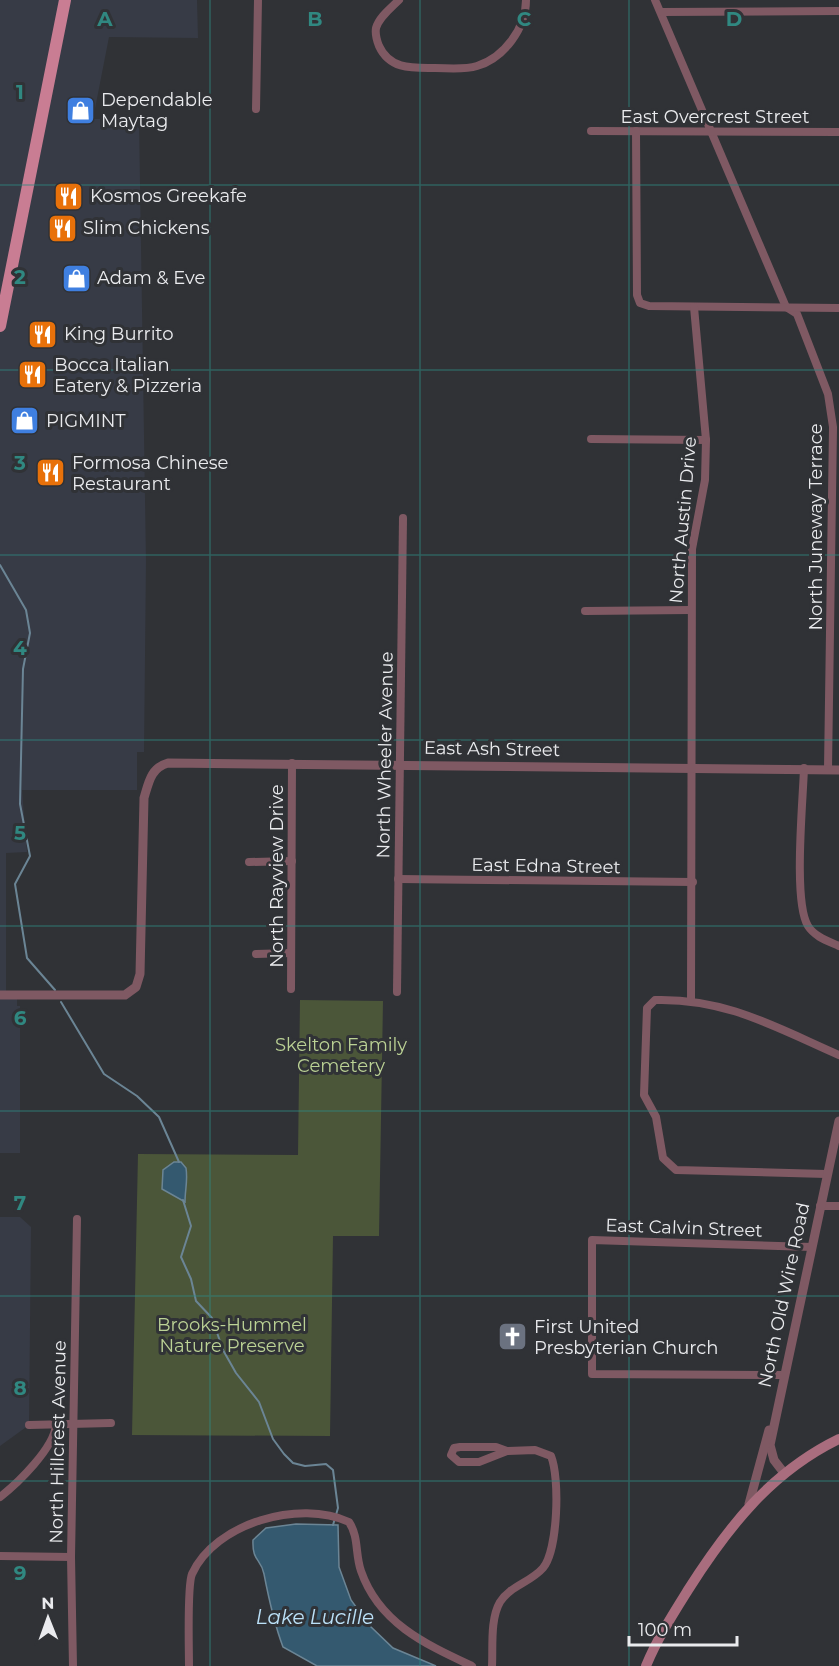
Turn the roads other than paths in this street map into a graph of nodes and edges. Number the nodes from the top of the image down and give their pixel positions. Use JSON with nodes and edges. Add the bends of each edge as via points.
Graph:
{"nodes":[{"id":1,"x":65,"y":0,"type":"edge"},
{"id":2,"x":258,"y":0,"type":"edge"},
{"id":3,"x":399,"y":0,"type":"edge"},
{"id":4,"x":526,"y":0,"type":"edge"},
{"id":5,"x":655,"y":0,"type":"edge"},
{"id":6,"x":839,"y":11,"type":"edge"},
{"id":7,"x":661,"y":12,"type":"junction"},
{"id":8,"x":256,"y":109,"type":"dead end"},
{"id":9,"x":591,"y":131,"type":"dead end"},
{"id":10,"x":636,"y":131,"type":"junction"},
{"id":11,"x":839,"y":132,"type":"edge"},
{"id":12,"x":710,"y":133,"type":"junction"},
{"id":13,"x":694,"y":307,"type":"junction"},
{"id":14,"x":786,"y":307,"type":"junction"},
{"id":15,"x":839,"y":308,"type":"edge"},
{"id":16,"x":0,"y":326,"type":"edge"},
{"id":17,"x":591,"y":439,"type":"dead end"},
{"id":18,"x":706,"y":440,"type":"junction"},
{"id":19,"x":403,"y":518,"type":"dead end"},
{"id":20,"x":691,"y":610,"type":"junction"},
{"id":21,"x":585,"y":611,"type":"dead end"},
{"id":22,"x":292,"y":763,"type":"junction"},
{"id":23,"x":400,"y":764,"type":"junction"},
{"id":24,"x":804,"y":768,"type":"junction"},
{"id":25,"x":692,"y":769,"type":"junction"},
{"id":26,"x":828,"y":770,"type":"junction"},
{"id":27,"x":839,"y":770,"type":"edge"},
{"id":28,"x":292,"y":861,"type":"junction"},
{"id":29,"x":249,"y":862,"type":"dead end"},
{"id":30,"x":398,"y":879,"type":"junction"},
{"id":31,"x":693,"y":882,"type":"junction"},
{"id":32,"x":839,"y":946,"type":"edge"},
{"id":33,"x":291,"y":953,"type":"junction"},
{"id":34,"x":256,"y":954,"type":"dead end"},
{"id":35,"x":291,"y":989,"type":"dead end"},
{"id":36,"x":397,"y":992,"type":"dead end"},
{"id":37,"x":0,"y":995,"type":"edge"},
{"id":38,"x":691,"y":1001,"type":"junction"},
{"id":39,"x":839,"y":1055,"type":"edge"},
{"id":40,"x":839,"y":1121,"type":"edge"},
{"id":41,"x":826,"y":1174,"type":"junction"},
{"id":42,"x":820,"y":1206,"type":"junction"},
{"id":43,"x":839,"y":1206,"type":"edge"},
{"id":44,"x":77,"y":1219,"type":"dead end"},
{"id":45,"x":812,"y":1247,"type":"junction"},
{"id":46,"x":783,"y":1375,"type":"junction"},
{"id":47,"x":774,"y":1419,"type":"junction"},
{"id":48,"x":111,"y":1423,"type":"dead end"},
{"id":49,"x":74,"y":1424,"type":"junction"},
{"id":50,"x":29,"y":1425,"type":"dead end"},
{"id":51,"x":56,"y":1425,"type":"junction"},
{"id":52,"x":839,"y":1439,"type":"edge"},
{"id":53,"x":507,"y":1451,"type":"junction"},
{"id":54,"x":784,"y":1473,"type":"junction"},
{"id":55,"x":0,"y":1497,"type":"edge"},
{"id":56,"x":749,"y":1504,"type":"junction"},
{"id":57,"x":0,"y":1556,"type":"edge"},
{"id":58,"x":71,"y":1557,"type":"junction"},
{"id":59,"x":73,"y":1666,"type":"edge"},
{"id":60,"x":189,"y":1666,"type":"edge"},
{"id":61,"x":472,"y":1666,"type":"edge"},
{"id":62,"x":492,"y":1666,"type":"edge"},
{"id":63,"x":646,"y":1666,"type":"edge"}],
"edges":[{"from":1,"to":16,"type":"main road"},
{"from":2,"to":8,"type":"street"},
{"from":3,"to":4,"type":"street","via":[[376,28],[380,49],[390,61],[407,68],[470,68],[495,56],[517,33]]},
{"from":5,"to":7,"type":"street","name":"North Juneway Terrace"},
{"from":6,"to":7,"type":"street"},
{"from":7,"to":12,"type":"street","name":"North Juneway Terrace"},
{"from":9,"to":10,"type":"street","name":"East Overcrest Street"},
{"from":10,"to":12,"type":"street","name":"East Overcrest Street"},
{"from":10,"to":13,"type":"street","via":[[638,299],[649,306]]},
{"from":11,"to":12,"type":"street","name":"East Overcrest Street"},
{"from":12,"to":14,"type":"street","name":"North Juneway Terrace"},
{"from":13,"to":14,"type":"street"},
{"from":13,"to":18,"type":"street","name":"North Austin Drive"},
{"from":14,"to":15,"type":"street"},
{"from":14,"to":26,"type":"street","name":"North Juneway Terrace","via":[[797,314],[828,394],[832,419]]},
{"from":17,"to":18,"type":"street"},
{"from":18,"to":20,"type":"street","name":"North Austin Drive","via":[[705,480],[692,549]]},
{"from":19,"to":23,"type":"street","name":"North Wheeler Avenue"},
{"from":20,"to":21,"type":"street"},
{"from":20,"to":25,"type":"street","name":"North Austin Drive"},
{"from":22,"to":23,"type":"street","name":"East Ash Street"},
{"from":22,"to":28,"type":"street","name":"North Rayview Drive"},
{"from":22,"to":37,"type":"street","name":"East Ash Street","via":[[158,766],[150,776],[144,798],[140,974],[136,987],[125,994]]},
{"from":23,"to":25,"type":"street","name":"East Ash Street"},
{"from":23,"to":30,"type":"street","name":"North Wheeler Avenue"},
{"from":24,"to":25,"type":"street","name":"East Ash Street"},
{"from":24,"to":26,"type":"street","name":"East Ash Street"},
{"from":24,"to":32,"type":"street","via":[[803,915],[812,931]]},
{"from":25,"to":31,"type":"street","name":"North Austin Drive"},
{"from":26,"to":27,"type":"street","name":"East Ash Street"},
{"from":28,"to":29,"type":"street"},
{"from":28,"to":33,"type":"street","name":"North Rayview Drive"},
{"from":30,"to":31,"type":"street","name":"East Edna Street"},
{"from":30,"to":36,"type":"street","name":"North Wheeler Avenue"},
{"from":31,"to":38,"type":"street","name":"North Austin Drive"},
{"from":33,"to":34,"type":"street"},
{"from":33,"to":35,"type":"street","name":"North Rayview Drive"},
{"from":38,"to":39,"type":"street","via":[[724,1006]]},
{"from":38,"to":41,"type":"street","via":[[655,1000],[646,1015],[644,1095],[656,1117],[662,1152],[669,1166],[676,1170]]},
{"from":40,"to":41,"type":"street","name":"North Old Wire Road"},
{"from":41,"to":42,"type":"street","name":"North Old Wire Road"},
{"from":42,"to":43,"type":"street"},
{"from":42,"to":45,"type":"street","name":"North Old Wire Road"},
{"from":44,"to":49,"type":"street","name":"North Hillcrest Avenue"},
{"from":45,"to":46,"type":"street","name":"North Old Wire Road"},
{"from":45,"to":46,"type":"street","name":"East Calvin Street","via":[[592,1240],[592,1374]]},
{"from":46,"to":47,"type":"street","name":"North Old Wire Road"},
{"from":47,"to":54,"type":"street","name":"North Old Wire Road","via":[[771,1452]]},
{"from":47,"to":56,"type":"street","via":[[765,1438]]},
{"from":48,"to":49,"type":"street"},
{"from":49,"to":51,"type":"street"},
{"from":49,"to":58,"type":"street","name":"North Hillcrest Avenue"},
{"from":50,"to":51,"type":"street"},
{"from":51,"to":55,"type":"street","via":[[54,1436],[21,1480]]},
{"from":52,"to":54,"type":"main road"},
{"from":53,"to":53,"type":"street","via":[[496,1447],[460,1447],[454,1448],[451,1455],[468,1463]]},
{"from":53,"to":62,"type":"street","via":[[535,1450],[551,1456],[555,1466],[555,1529],[550,1556],[541,1570],[522,1581],[499,1603]]},
{"from":54,"to":56,"type":"main road"},
{"from":56,"to":63,"type":"main road","via":[[715,1548],[662,1632]]},
{"from":57,"to":58,"type":"street"},
{"from":58,"to":59,"type":"street","name":"North Hillcrest Avenue"},
{"from":60,"to":61,"type":"street","via":[[191,1576],[210,1548],[244,1527],[291,1515],[349,1522],[359,1567],[386,1614],[431,1647]]}]}
